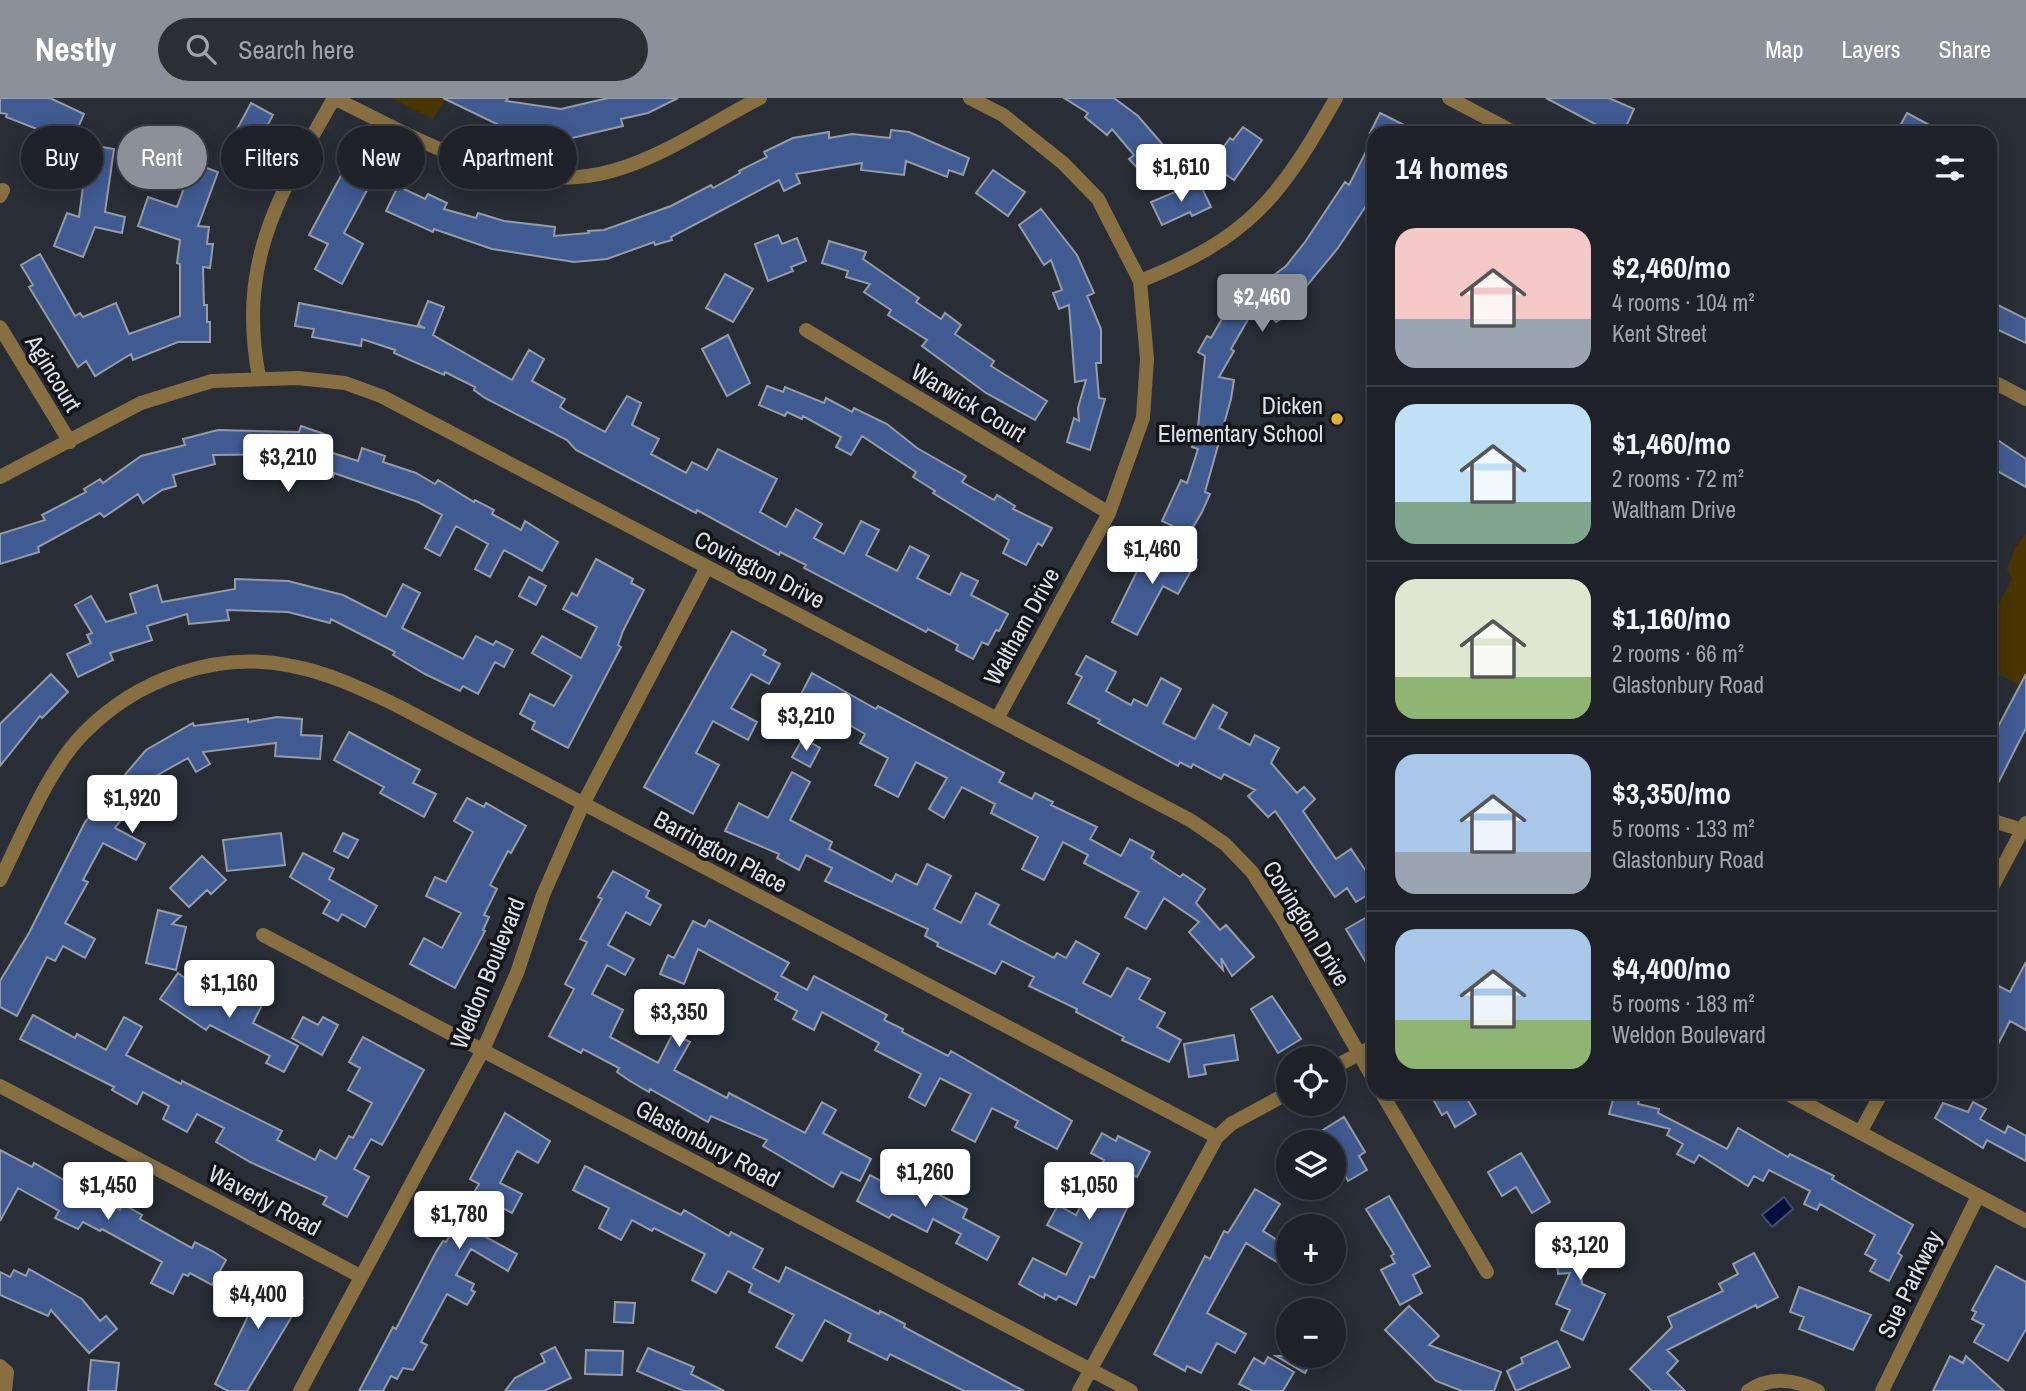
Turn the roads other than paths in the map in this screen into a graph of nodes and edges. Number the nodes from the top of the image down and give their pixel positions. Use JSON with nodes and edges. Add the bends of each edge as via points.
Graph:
{"nodes":[{"id":1,"x":334,"y":98,"type":"edge"},
{"id":2,"x":760,"y":98,"type":"edge"},
{"id":3,"x":970,"y":98,"type":"edge"},
{"id":4,"x":1336,"y":98,"type":"edge"},
{"id":5,"x":1449,"y":98,"type":"edge"},
{"id":6,"x":1502,"y":126,"type":"edge"},
{"id":7,"x":1140,"y":281,"type":"junction"},
{"id":8,"x":0,"y":327,"type":"edge"},
{"id":9,"x":806,"y":331,"type":"dead end"},
{"id":10,"x":259,"y":377,"type":"junction"},
{"id":11,"x":1997,"y":384,"type":"edge"},
{"id":12,"x":2026,"y":399,"type":"edge"},
{"id":13,"x":70,"y":442,"type":"junction"},
{"id":14,"x":0,"y":477,"type":"edge"},
{"id":15,"x":1109,"y":513,"type":"junction"},
{"id":16,"x":706,"y":567,"type":"junction"},
{"id":17,"x":998,"y":717,"type":"junction"},
{"id":18,"x":583,"y":804,"type":"junction"},
{"id":19,"x":1997,"y":822,"type":"edge"},
{"id":20,"x":2025,"y":828,"type":"edge"},
{"id":21,"x":1997,"y":878,"type":"edge"},
{"id":22,"x":0,"y":880,"type":"edge"},
{"id":23,"x":263,"y":935,"type":"dead end"},
{"id":24,"x":1367,"y":1050,"type":"edge"},
{"id":25,"x":483,"y":1051,"type":"junction"},
{"id":26,"x":1358,"y":1054,"type":"junction"},
{"id":27,"x":1346,"y":1060,"type":"edge"},
{"id":28,"x":1367,"y":1069,"type":"edge"},
{"id":29,"x":0,"y":1086,"type":"edge"},
{"id":30,"x":1276,"y":1099,"type":"edge"},
{"id":31,"x":1385,"y":1099,"type":"edge"},
{"id":32,"x":1798,"y":1099,"type":"edge"},
{"id":33,"x":1878,"y":1099,"type":"edge"},
{"id":34,"x":1861,"y":1131,"type":"junction"},
{"id":35,"x":1217,"y":1137,"type":"junction"},
{"id":36,"x":1978,"y":1196,"type":"junction"},
{"id":37,"x":2026,"y":1221,"type":"edge"},
{"id":38,"x":1487,"y":1272,"type":"dead end"},
{"id":39,"x":360,"y":1276,"type":"junction"},
{"id":40,"x":0,"y":1366,"type":"edge"},
{"id":41,"x":1090,"y":1369,"type":"junction"},
{"id":42,"x":5,"y":1391,"type":"edge"},
{"id":43,"x":300,"y":1391,"type":"edge"},
{"id":44,"x":1079,"y":1391,"type":"edge"},
{"id":45,"x":1131,"y":1391,"type":"edge"},
{"id":46,"x":1748,"y":1391,"type":"edge"},
{"id":47,"x":1818,"y":1391,"type":"edge"},
{"id":48,"x":1882,"y":1391,"type":"edge"}],
"edges":[{"from":1,"to":2,"type":"street","via":[[455,156],[559,177],[610,172],[666,150]]},
{"from":1,"to":10,"type":"street","via":[[264,235],[251,335]]},
{"from":3,"to":7,"type":"street","name":"Waltham Drive","via":[[1003,116],[1063,163],[1098,199]]},
{"from":4,"to":7,"type":"street","via":[[1304,156],[1265,207],[1227,240]]},
{"from":5,"to":6,"type":"street"},
{"from":7,"to":15,"type":"street","name":"Waltham Drive","via":[[1147,359],[1143,418]]},
{"from":8,"to":13,"type":"street","name":"Agincourt"},
{"from":9,"to":15,"type":"street","name":"Warwick Court"},
{"from":10,"to":13,"type":"street","name":"Covington Drive","via":[[212,381],[141,403]]},
{"from":10,"to":16,"type":"street","name":"Covington Drive","via":[[345,383],[381,396]]},
{"from":11,"to":12,"type":"street"},
{"from":13,"to":14,"type":"street","name":"Covington Drive"},
{"from":15,"to":17,"type":"street","name":"Waltham Drive"},
{"from":16,"to":17,"type":"street","name":"Covington Drive"},
{"from":16,"to":18,"type":"street","name":"Weldon Boulevard"},
{"from":17,"to":26,"type":"street","name":"Covington Drive","via":[[1190,820],[1225,844],[1252,872],[1282,918]]},
{"from":18,"to":22,"type":"street","name":"Barrington Place","via":[[345,681],[292,665],[245,661],[206,665],[160,680],[120,701],[82,734],[54,775]]},
{"from":18,"to":25,"type":"street","name":"Weldon Boulevard"},
{"from":18,"to":35,"type":"street","name":"Barrington Place"},
{"from":19,"to":20,"type":"street"},
{"from":20,"to":21,"type":"street"},
{"from":23,"to":25,"type":"street","name":"Glastonbury Road"},
{"from":24,"to":26,"type":"street"},
{"from":25,"to":39,"type":"street","name":"Weldon Boulevard"},
{"from":25,"to":41,"type":"street","name":"Glastonbury Road"},
{"from":26,"to":27,"type":"street"},
{"from":26,"to":28,"type":"street","name":"Covington Drive"},
{"from":29,"to":39,"type":"street","name":"Waverly Road"},
{"from":30,"to":35,"type":"street","via":[[1230,1124]]},
{"from":31,"to":38,"type":"street"},
{"from":32,"to":34,"type":"street"},
{"from":33,"to":34,"type":"street"},
{"from":34,"to":36,"type":"street"},
{"from":35,"to":41,"type":"street"},
{"from":36,"to":37,"type":"street"},
{"from":36,"to":48,"type":"street","name":"Sue Parkway"},
{"from":39,"to":43,"type":"street","name":"Weldon Boulevard"},
{"from":40,"to":42,"type":"street","via":[[7,1373]]},
{"from":41,"to":44,"type":"street"},
{"from":41,"to":45,"type":"street","name":"Glastonbury Road"},
{"from":46,"to":47,"type":"street","via":[[1764,1381],[1788,1381]]}]}
